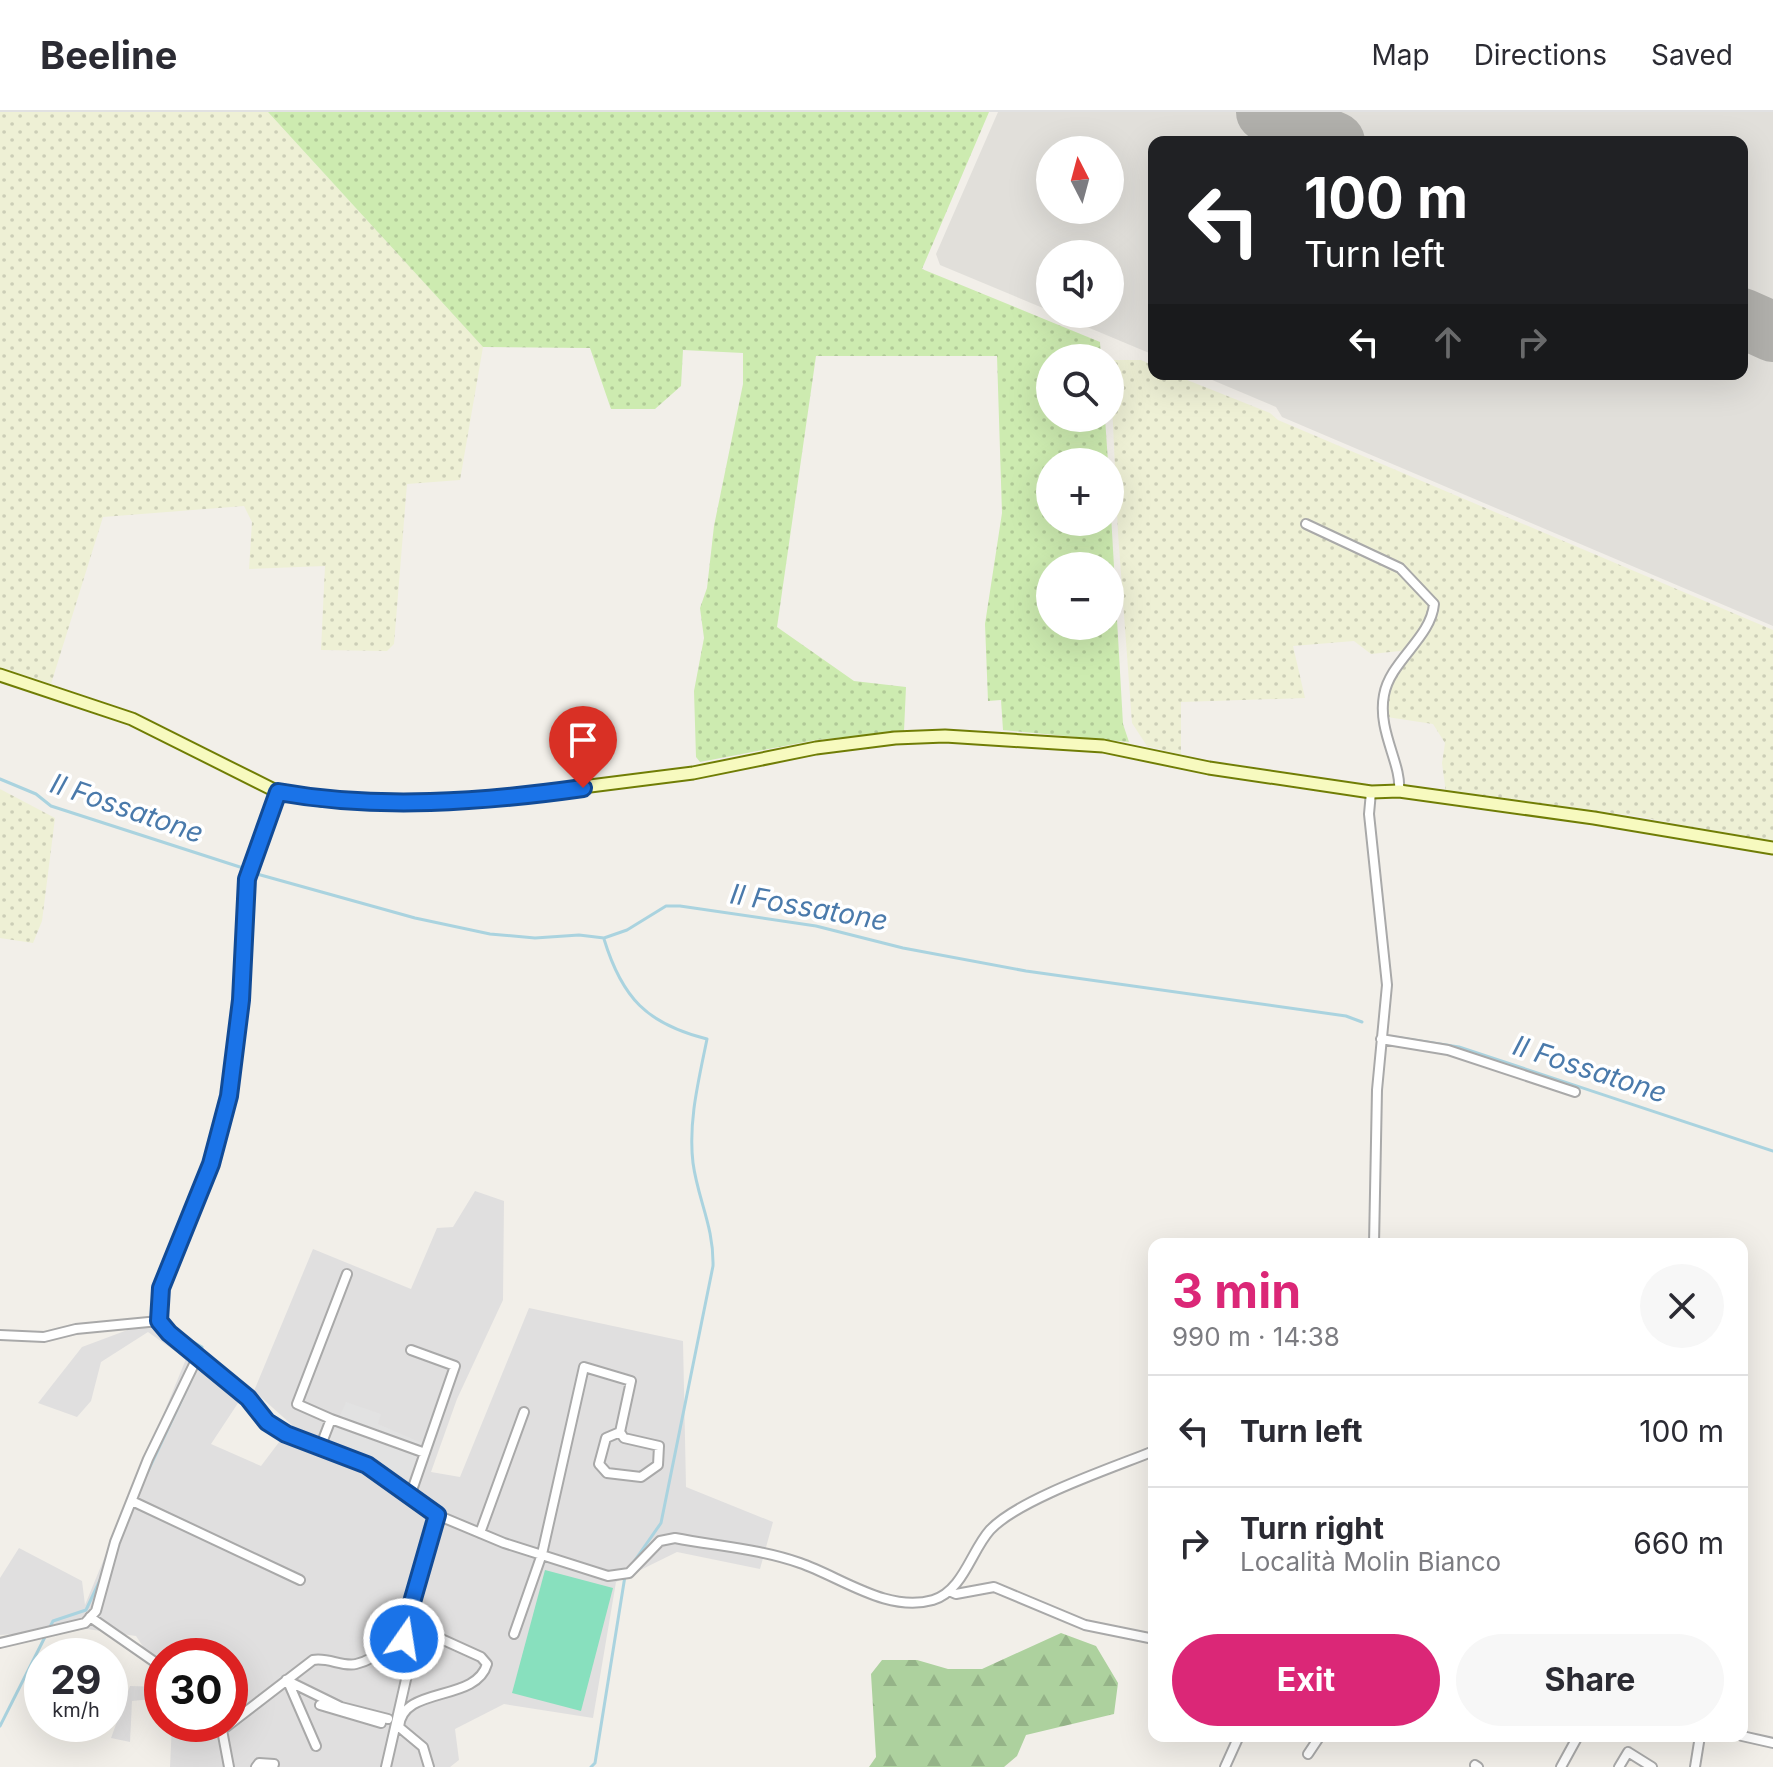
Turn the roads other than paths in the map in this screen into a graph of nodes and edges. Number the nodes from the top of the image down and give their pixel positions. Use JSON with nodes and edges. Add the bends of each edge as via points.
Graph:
{"nodes":[{"id":1,"x":1306,"y":524,"type":"dead end"},
{"id":2,"x":0,"y":675,"type":"edge"},
{"id":3,"x":1399,"y":791,"type":"junction"},
{"id":4,"x":278,"y":792,"type":"junction"},
{"id":5,"x":1371,"y":792,"type":"junction"},
{"id":6,"x":1773,"y":848,"type":"edge"},
{"id":7,"x":1381,"y":1039,"type":"junction"},
{"id":8,"x":1575,"y":1092,"type":"dead end"},
{"id":9,"x":1374,"y":1238,"type":"edge"},
{"id":10,"x":347,"y":1274,"type":"dead end"},
{"id":11,"x":159,"y":1321,"type":"junction"},
{"id":12,"x":0,"y":1335,"type":"edge"},
{"id":13,"x":411,"y":1350,"type":"dead end"},
{"id":14,"x":198,"y":1356,"type":"junction"},
{"id":15,"x":524,"y":1412,"type":"dead end"},
{"id":16,"x":331,"y":1419,"type":"junction"},
{"id":17,"x":620,"y":1432,"type":"junction"},
{"id":18,"x":321,"y":1445,"type":"junction"},
{"id":19,"x":425,"y":1453,"type":"junction"},
{"id":20,"x":1148,"y":1453,"type":"edge"},
{"id":21,"x":410,"y":1496,"type":"junction"},
{"id":22,"x":132,"y":1501,"type":"junction"},
{"id":23,"x":437,"y":1515,"type":"junction"},
{"id":24,"x":480,"y":1533,"type":"junction"},
{"id":25,"x":542,"y":1554,"type":"junction"},
{"id":26,"x":300,"y":1580,"type":"dead end"},
{"id":27,"x":949,"y":1591,"type":"junction"},
{"id":28,"x":90,"y":1617,"type":"junction"},
{"id":29,"x":406,"y":1623,"type":"junction"},
{"id":30,"x":514,"y":1634,"type":"dead end"},
{"id":31,"x":1148,"y":1638,"type":"edge"},
{"id":32,"x":0,"y":1643,"type":"edge"},
{"id":33,"x":144,"y":1654,"type":"edge"},
{"id":34,"x":286,"y":1680,"type":"junction"},
{"id":35,"x":320,"y":1705,"type":"dead end"},
{"id":36,"x":248,"y":1710,"type":"edge"},
{"id":37,"x":391,"y":1722,"type":"junction"},
{"id":38,"x":1748,"y":1737,"type":"edge"},
{"id":39,"x":224,"y":1742,"type":"edge"},
{"id":40,"x":1236,"y":1742,"type":"edge"},
{"id":41,"x":1316,"y":1742,"type":"edge"},
{"id":42,"x":1575,"y":1742,"type":"edge"},
{"id":43,"x":1699,"y":1742,"type":"edge"},
{"id":44,"x":1773,"y":1743,"type":"edge"},
{"id":45,"x":316,"y":1746,"type":"dead end"},
{"id":46,"x":1308,"y":1754,"type":"dead end"},
{"id":47,"x":229,"y":1767,"type":"edge"},
{"id":48,"x":256,"y":1767,"type":"edge"},
{"id":49,"x":273,"y":1767,"type":"edge"},
{"id":50,"x":386,"y":1767,"type":"edge"},
{"id":51,"x":429,"y":1767,"type":"edge"},
{"id":52,"x":1225,"y":1767,"type":"edge"},
{"id":53,"x":1561,"y":1767,"type":"edge"},
{"id":54,"x":1619,"y":1767,"type":"edge"},
{"id":55,"x":1652,"y":1767,"type":"edge"},
{"id":56,"x":1695,"y":1767,"type":"edge"}],
"edges":[{"from":1,"to":3,"type":"street","via":[[1400,568],[1434,604],[1384,692],[1386,740]]},
{"from":2,"to":4,"type":"street","via":[[132,719]]},
{"from":3,"to":5,"type":"street"},
{"from":3,"to":6,"type":"street"},
{"from":4,"to":5,"type":"street","via":[[322,800],[471,801],[693,773],[816,748],[945,736],[1134,750],[1209,768]]},
{"from":4,"to":11,"type":"street","via":[[247,879],[241,1000],[229,1096],[211,1164],[161,1288]]},
{"from":5,"to":7,"type":"street","via":[[1387,985]]},
{"from":7,"to":8,"type":"street","via":[[1448,1050]]},
{"from":7,"to":9,"type":"street"},
{"from":10,"to":16,"type":"street","via":[[297,1404]]},
{"from":11,"to":12,"type":"street","via":[[44,1337]]},
{"from":11,"to":14,"type":"street"},
{"from":13,"to":19,"type":"street","via":[[455,1366]]},
{"from":14,"to":18,"type":"street","via":[[248,1398],[267,1422]]},
{"from":14,"to":22,"type":"street"},
{"from":15,"to":24,"type":"street"},
{"from":16,"to":18,"type":"street"},
{"from":16,"to":19,"type":"street"},
{"from":17,"to":17,"type":"street","via":[[606,1438],[599,1464],[607,1473],[641,1477],[658,1465],[659,1446],[624,1438]]},
{"from":17,"to":25,"type":"street","via":[[631,1381],[584,1367]]},
{"from":18,"to":21,"type":"street","via":[[367,1465]]},
{"from":19,"to":21,"type":"street"},
{"from":20,"to":27,"type":"street","via":[[1047,1495],[994,1526]]},
{"from":21,"to":23,"type":"street"},
{"from":22,"to":26,"type":"street"},
{"from":22,"to":28,"type":"street"},
{"from":23,"to":24,"type":"street"},
{"from":23,"to":29,"type":"street"},
{"from":24,"to":25,"type":"street"},
{"from":25,"to":27,"type":"street","via":[[608,1576],[629,1573],[660,1541],[675,1538],[798,1562],[877,1597],[916,1602]]},
{"from":25,"to":30,"type":"street"},
{"from":27,"to":31,"type":"street","via":[[962,1594],[994,1587],[1085,1625]]},
{"from":28,"to":32,"type":"street","via":[[85,1623]]},
{"from":28,"to":33,"type":"street"},
{"from":29,"to":34,"type":"street","via":[[363,1661],[351,1665],[313,1660]]},
{"from":29,"to":37,"type":"street","via":[[407,1675]]},
{"from":29,"to":51,"type":"street","via":[[487,1664],[476,1682],[409,1706],[400,1716],[399,1727],[423,1747]]},
{"from":34,"to":36,"type":"street"},
{"from":34,"to":37,"type":"street","via":[[341,1707]]},
{"from":34,"to":45,"type":"street","via":[[295,1690]]},
{"from":35,"to":37,"type":"street"},
{"from":37,"to":50,"type":"street"},
{"from":38,"to":44,"type":"street"},
{"from":39,"to":47,"type":"street"},
{"from":40,"to":52,"type":"street"},
{"from":41,"to":46,"type":"street"},
{"from":42,"to":53,"type":"street"},
{"from":43,"to":56,"type":"street"},
{"from":48,"to":49,"type":"street"},
{"from":54,"to":55,"type":"street","via":[[1628,1752]]}]}
